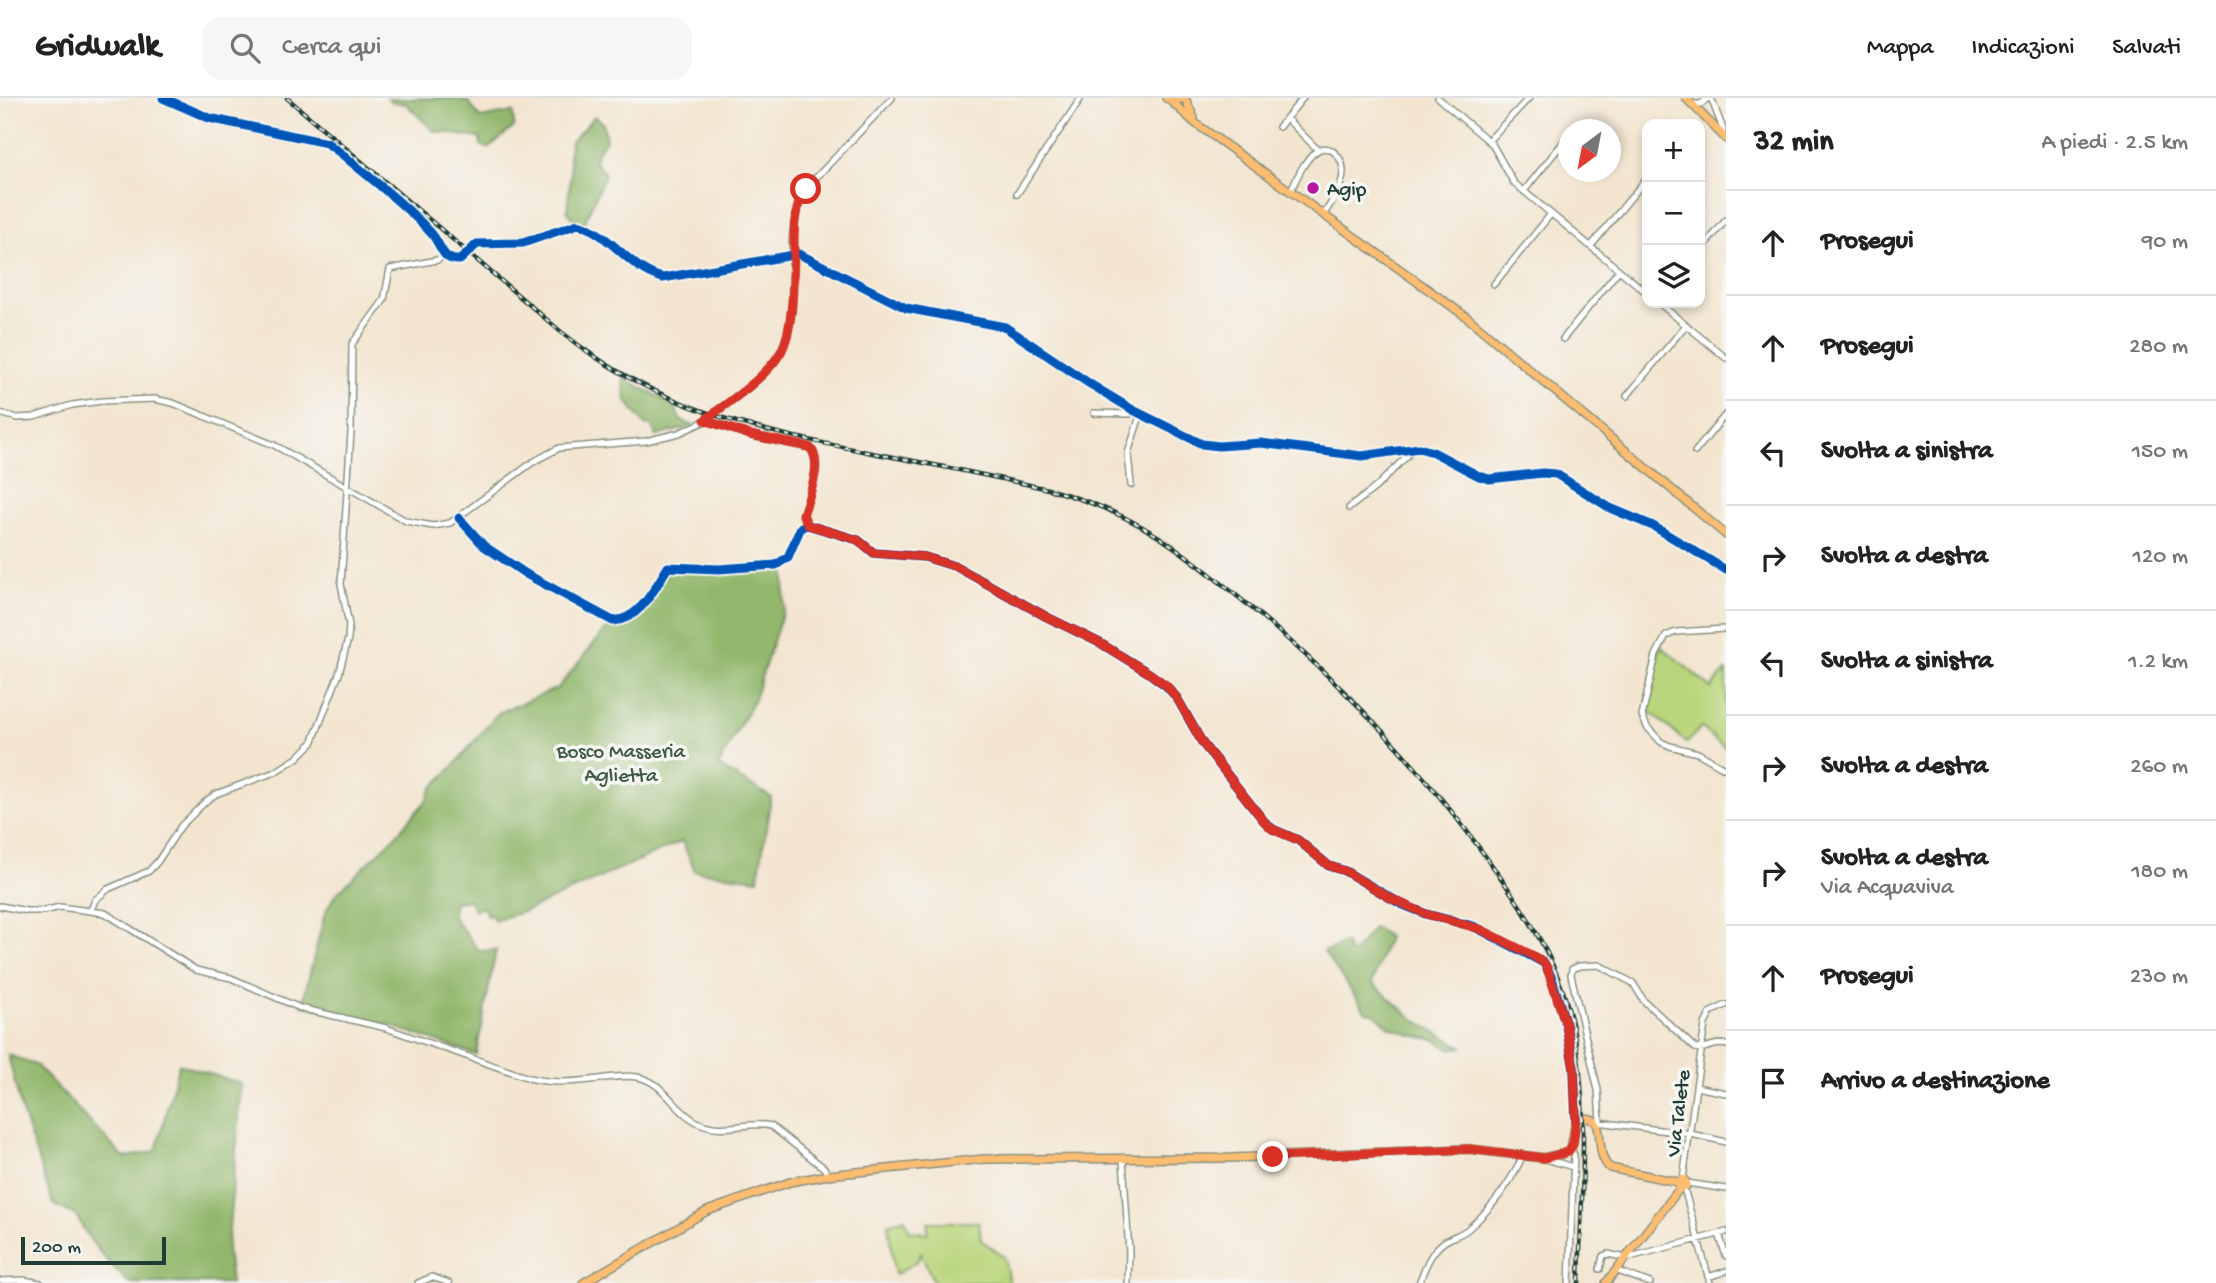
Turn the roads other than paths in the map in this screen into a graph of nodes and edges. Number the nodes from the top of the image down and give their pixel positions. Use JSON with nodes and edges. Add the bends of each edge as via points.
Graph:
{"nodes":[{"id":1,"x":163,"y":98,"type":"edge"},
{"id":2,"x":892,"y":98,"type":"edge"},
{"id":3,"x":1081,"y":98,"type":"edge"},
{"id":4,"x":1184,"y":98,"type":"edge"},
{"id":5,"x":1303,"y":98,"type":"edge"},
{"id":6,"x":1438,"y":98,"type":"edge"},
{"id":7,"x":1529,"y":98,"type":"edge"},
{"id":8,"x":1709,"y":98,"type":"edge"},
{"id":9,"x":1169,"y":100,"type":"edge"},
{"id":10,"x":1689,"y":101,"type":"edge"},
{"id":11,"x":1286,"y":118,"type":"junction"},
{"id":12,"x":1279,"y":127,"type":"dead end"},
{"id":13,"x":1216,"y":136,"type":"junction"},
{"id":14,"x":1724,"y":138,"type":"edge"},
{"id":15,"x":1489,"y":140,"type":"junction"},
{"id":16,"x":1558,"y":149,"type":"edge"},
{"id":17,"x":1318,"y":150,"type":"junction"},
{"id":18,"x":1644,"y":182,"type":"edge"},
{"id":19,"x":1291,"y":190,"type":"junction"},
{"id":20,"x":1524,"y":191,"type":"junction"},
{"id":21,"x":1017,"y":194,"type":"dead end"},
{"id":22,"x":1324,"y":214,"type":"junction"},
{"id":23,"x":1551,"y":214,"type":"junction"},
{"id":24,"x":1726,"y":220,"type":"edge"},
{"id":25,"x":1705,"y":245,"type":"edge"},
{"id":26,"x":1591,"y":246,"type":"junction"},
{"id":27,"x":794,"y":254,"type":"junction"},
{"id":28,"x":444,"y":256,"type":"junction"},
{"id":29,"x":1619,"y":270,"type":"junction"},
{"id":30,"x":1494,"y":284,"type":"dead end"},
{"id":31,"x":1642,"y":289,"type":"edge"},
{"id":32,"x":1665,"y":308,"type":"edge"},
{"id":33,"x":1686,"y":325,"type":"junction"},
{"id":34,"x":1563,"y":339,"type":"dead end"},
{"id":35,"x":1726,"y":357,"type":"edge"},
{"id":36,"x":1627,"y":397,"type":"dead end"},
{"id":37,"x":1133,"y":410,"type":"junction"},
{"id":38,"x":0,"y":413,"type":"edge"},
{"id":39,"x":1094,"y":413,"type":"dead end"},
{"id":40,"x":1141,"y":413,"type":"junction"},
{"id":41,"x":1726,"y":414,"type":"edge"},
{"id":42,"x":705,"y":420,"type":"junction"},
{"id":43,"x":1415,"y":448,"type":"junction"},
{"id":44,"x":1695,"y":452,"type":"dead end"},
{"id":45,"x":1131,"y":485,"type":"dead end"},
{"id":46,"x":347,"y":486,"type":"junction"},
{"id":47,"x":1349,"y":508,"type":"dead end"},
{"id":48,"x":459,"y":518,"type":"junction"},
{"id":49,"x":808,"y":525,"type":"junction"},
{"id":50,"x":1726,"y":534,"type":"edge"},
{"id":51,"x":1726,"y":570,"type":"edge"},
{"id":52,"x":1726,"y":629,"type":"edge"},
{"id":53,"x":1726,"y":769,"type":"edge"},
{"id":54,"x":0,"y":906,"type":"edge"},
{"id":55,"x":91,"y":910,"type":"junction"},
{"id":56,"x":1726,"y":1005,"type":"edge"},
{"id":57,"x":1726,"y":1045,"type":"edge"},
{"id":58,"x":1700,"y":1049,"type":"junction"},
{"id":59,"x":1696,"y":1087,"type":"junction"},
{"id":60,"x":1726,"y":1093,"type":"edge"},
{"id":61,"x":1576,"y":1120,"type":"junction"},
{"id":62,"x":1598,"y":1122,"type":"junction"},
{"id":63,"x":1691,"y":1134,"type":"junction"},
{"id":64,"x":1726,"y":1142,"type":"edge"},
{"id":65,"x":1571,"y":1149,"type":"junction"},
{"id":66,"x":1524,"y":1155,"type":"junction"},
{"id":67,"x":1542,"y":1158,"type":"junction"},
{"id":68,"x":1123,"y":1159,"type":"junction"},
{"id":69,"x":1573,"y":1167,"type":"junction"},
{"id":70,"x":828,"y":1175,"type":"junction"},
{"id":71,"x":1682,"y":1184,"type":"junction"},
{"id":72,"x":1726,"y":1189,"type":"edge"},
{"id":73,"x":1723,"y":1233,"type":"edge"},
{"id":74,"x":1698,"y":1240,"type":"junction"},
{"id":75,"x":1726,"y":1256,"type":"edge"},
{"id":76,"x":1626,"y":1258,"type":"junction"},
{"id":77,"x":1600,"y":1269,"type":"dead end"},
{"id":78,"x":1615,"y":1270,"type":"junction"},
{"id":79,"x":1726,"y":1271,"type":"edge"},
{"id":80,"x":1709,"y":1280,"type":"edge"},
{"id":81,"x":0,"y":1281,"type":"edge"},
{"id":82,"x":40,"y":1283,"type":"edge"},
{"id":83,"x":418,"y":1283,"type":"edge"},
{"id":84,"x":449,"y":1283,"type":"edge"},
{"id":85,"x":583,"y":1283,"type":"edge"},
{"id":86,"x":1128,"y":1283,"type":"edge"},
{"id":87,"x":1419,"y":1283,"type":"edge"},
{"id":88,"x":1569,"y":1283,"type":"edge"},
{"id":89,"x":1606,"y":1283,"type":"edge"},
{"id":90,"x":1650,"y":1283,"type":"edge"}],
"edges":[{"from":1,"to":28,"type":"street","via":[[209,118],[327,143],[430,232]]},
{"from":2,"to":27,"type":"street","via":[[803,194],[794,219]]},
{"from":3,"to":21,"type":"street"},
{"from":4,"to":9,"type":"main road"},
{"from":4,"to":13,"type":"main road","via":[[1193,117]]},
{"from":5,"to":11,"type":"street"},
{"from":6,"to":15,"type":"street"},
{"from":7,"to":15,"type":"street"},
{"from":8,"to":10,"type":"street","via":[[1701,104]]},
{"from":8,"to":14,"type":"street"},
{"from":9,"to":13,"type":"main road"},
{"from":10,"to":14,"type":"main road"},
{"from":11,"to":12,"type":"street"},
{"from":11,"to":17,"type":"street"},
{"from":13,"to":19,"type":"main road"},
{"from":15,"to":20,"type":"street","via":[[1514,183]]},
{"from":16,"to":20,"type":"street"},
{"from":17,"to":19,"type":"street"},
{"from":17,"to":22,"type":"street","via":[[1337,154],[1343,178]]},
{"from":18,"to":26,"type":"street"},
{"from":19,"to":22,"type":"main road"},
{"from":20,"to":23,"type":"street"},
{"from":22,"to":50,"type":"main road","via":[[1468,318]]},
{"from":23,"to":26,"type":"street"},
{"from":23,"to":30,"type":"street"},
{"from":24,"to":25,"type":"street"},
{"from":26,"to":29,"type":"street"},
{"from":27,"to":28,"type":"street","bridge":true,"via":[[667,278],[648,274],[578,224],[531,241],[483,243],[456,261]]},
{"from":27,"to":37,"type":"street","via":[[906,308],[1002,325]]},
{"from":27,"to":42,"type":"street","via":[[789,328],[782,350],[766,371]]},
{"from":28,"to":46,"type":"street","via":[[390,269],[384,300],[352,344]]},
{"from":29,"to":31,"type":"street"},
{"from":29,"to":34,"type":"street"},
{"from":32,"to":33,"type":"street"},
{"from":33,"to":35,"type":"street"},
{"from":33,"to":36,"type":"street"},
{"from":37,"to":39,"type":"street","via":[[1130,414]]},
{"from":37,"to":40,"type":"street"},
{"from":38,"to":46,"type":"street","via":[[27,418],[77,403],[163,401],[276,446]]},
{"from":40,"to":43,"type":"street","via":[[1212,446],[1255,443],[1362,456]]},
{"from":40,"to":45,"type":"street","via":[[1128,453]]},
{"from":41,"to":44,"type":"street"},
{"from":42,"to":48,"type":"street","via":[[679,433],[646,441],[555,450]]},
{"from":42,"to":49,"type":"street","via":[[813,451],[813,483],[803,515]]},
{"from":43,"to":47,"type":"street"},
{"from":43,"to":51,"type":"street","via":[[1433,452],[1484,478],[1560,475],[1601,503],[1653,526]]},
{"from":46,"to":48,"type":"street","via":[[416,524],[443,525]]},
{"from":46,"to":55,"type":"street","via":[[341,591],[348,639],[312,743],[275,772],[206,800],[149,871],[108,889]]},
{"from":48,"to":49,"type":"street","via":[[484,546],[613,621],[636,613],[668,567],[776,565],[785,560],[801,527]]},
{"from":49,"to":61,"type":"street","via":[[858,540],[874,553],[945,562],[1100,643],[1166,685],[1203,744],[1272,829],[1292,836],[1329,866],[1401,904],[1473,926],[1544,963],[1568,1038]]},
{"from":52,"to":53,"type":"street","via":[[1666,636],[1648,678],[1642,716],[1647,727],[1670,747],[1698,753]]},
{"from":54,"to":55,"type":"street","via":[[36,912],[61,907]]},
{"from":55,"to":70,"type":"street","via":[[113,916],[191,968],[240,982],[305,1010],[377,1025],[538,1080],[646,1079],[699,1123],[722,1129],[774,1128]]},
{"from":56,"to":58,"type":"street","name":"Via Talete","via":[[1707,1017]]},
{"from":57,"to":58,"type":"street"},
{"from":58,"to":59,"type":"street","name":"Via Talete"},
{"from":58,"to":62,"type":"street","via":[[1648,1006],[1633,983],[1605,966],[1573,969],[1600,1101]]},
{"from":59,"to":60,"type":"street"},
{"from":59,"to":63,"type":"street","name":"Via Talete"},
{"from":61,"to":62,"type":"main road"},
{"from":61,"to":65,"type":"main road"},
{"from":62,"to":63,"type":"street"},
{"from":62,"to":71,"type":"main road","via":[[1600,1154],[1606,1166]]},
{"from":63,"to":64,"type":"street"},
{"from":63,"to":71,"type":"street","name":"Via Talete"},
{"from":65,"to":67,"type":"main road"},
{"from":65,"to":69,"type":"street"},
{"from":66,"to":67,"type":"main road"},
{"from":66,"to":68,"type":"main road","via":[[1441,1149]]},
{"from":66,"to":87,"type":"street","via":[[1501,1196],[1461,1234],[1437,1248]]},
{"from":67,"to":69,"type":"street"},
{"from":68,"to":70,"type":"main road","via":[[984,1158]]},
{"from":68,"to":86,"type":"street"},
{"from":69,"to":88,"type":"street"},
{"from":70,"to":85,"type":"main road","via":[[790,1182],[707,1211]]},
{"from":71,"to":72,"type":"street"},
{"from":71,"to":74,"type":"street"},
{"from":71,"to":76,"type":"main road"},
{"from":73,"to":74,"type":"street"},
{"from":73,"to":75,"type":"street"},
{"from":74,"to":76,"type":"street"},
{"from":74,"to":80,"type":"street"},
{"from":76,"to":77,"type":"street","via":[[1603,1255]]},
{"from":76,"to":78,"type":"main road"},
{"from":78,"to":89,"type":"main road"},
{"from":78,"to":90,"type":"street"},
{"from":79,"to":80,"type":"street"},
{"from":81,"to":82,"type":"street"},
{"from":83,"to":84,"type":"street","via":[[432,1276]]}]}
